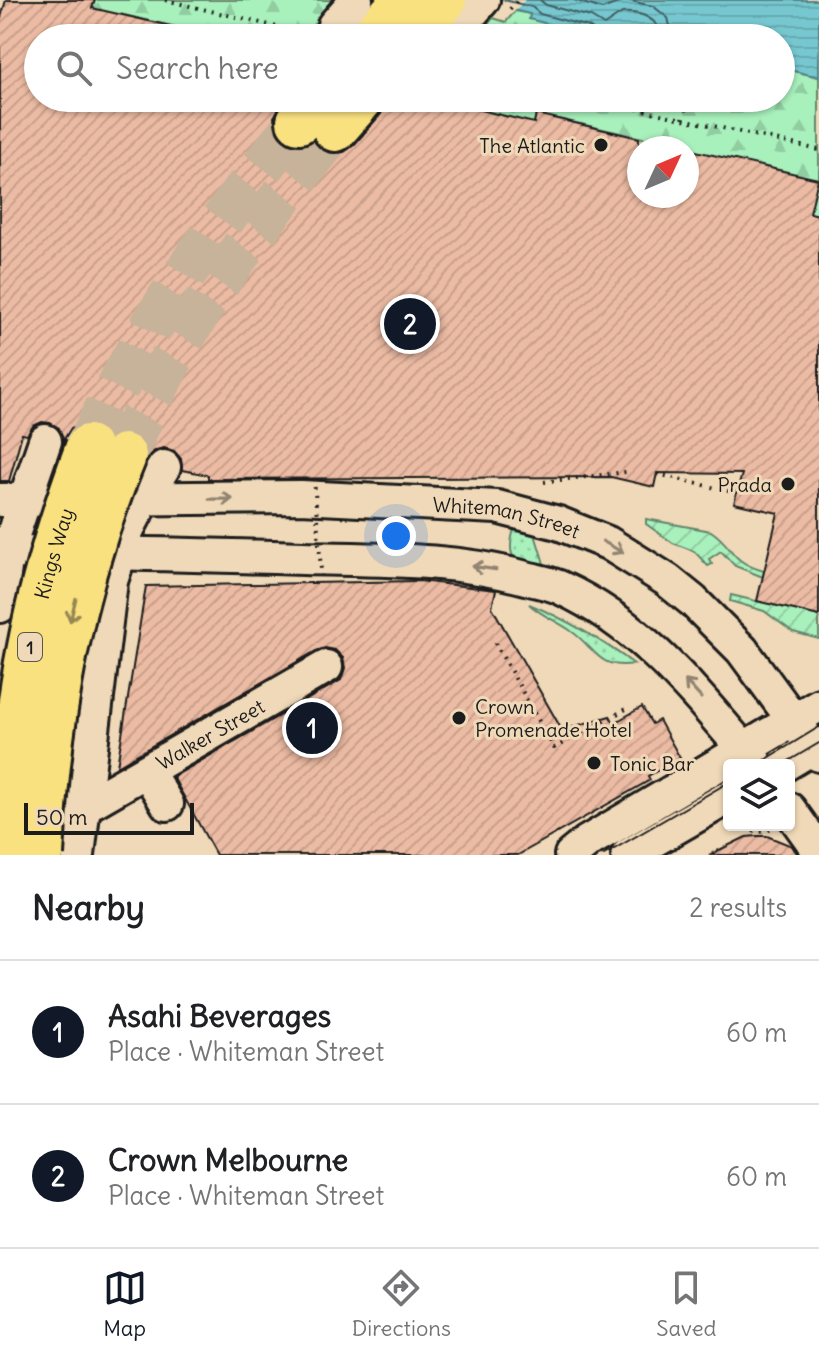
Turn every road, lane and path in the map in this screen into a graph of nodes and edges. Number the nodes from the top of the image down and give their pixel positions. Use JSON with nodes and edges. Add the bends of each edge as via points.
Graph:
{"nodes":[{"id":1,"x":165,"y":0,"type":"edge"},
{"id":2,"x":356,"y":0,"type":"edge"},
{"id":3,"x":404,"y":0,"type":"edge"},
{"id":4,"x":468,"y":2,"type":"edge"},
{"id":5,"x":291,"y":24,"type":"edge"},
{"id":6,"x":347,"y":24,"type":"edge"},
{"id":7,"x":361,"y":24,"type":"edge"},
{"id":8,"x":434,"y":24,"type":"edge"},
{"id":9,"x":457,"y":24,"type":"edge"},
{"id":10,"x":652,"y":112,"type":"edge"},
{"id":11,"x":685,"y":112,"type":"edge"},
{"id":12,"x":683,"y":119,"type":"junction"},
{"id":13,"x":819,"y":150,"type":"edge"},
{"id":14,"x":45,"y":441,"type":"dead end"},
{"id":15,"x":125,"y":457,"type":"junction"},
{"id":16,"x":626,"y":472,"type":"dead end"},
{"id":17,"x":657,"y":474,"type":"dead end"},
{"id":18,"x":314,"y":479,"type":"dead end"},
{"id":19,"x":544,"y":482,"type":"dead end"},
{"id":20,"x":737,"y":493,"type":"dead end"},
{"id":21,"x":143,"y":500,"type":"junction"},
{"id":22,"x":12,"y":501,"type":"edge"},
{"id":23,"x":3,"y":552,"type":"edge"},
{"id":24,"x":120,"y":552,"type":"junction"},
{"id":25,"x":322,"y":583,"type":"dead end"},
{"id":26,"x":0,"y":606,"type":"edge"},
{"id":27,"x":495,"y":643,"type":"dead end"},
{"id":28,"x":326,"y":667,"type":"dead end"},
{"id":29,"x":0,"y":678,"type":"edge"},
{"id":30,"x":628,"y":708,"type":"dead end"},
{"id":31,"x":813,"y":738,"type":"edge"},
{"id":32,"x":751,"y":759,"type":"edge"},
{"id":33,"x":758,"y":759,"type":"edge"},
{"id":34,"x":790,"y":759,"type":"edge"},
{"id":35,"x":147,"y":771,"type":"junction"},
{"id":36,"x":795,"y":775,"type":"edge"},
{"id":37,"x":723,"y":776,"type":"edge"},
{"id":38,"x":723,"y":784,"type":"edge"},
{"id":39,"x":723,"y":800,"type":"edge"},
{"id":40,"x":94,"y":801,"type":"dead end"},
{"id":41,"x":167,"y":804,"type":"dead end"},
{"id":42,"x":723,"y":818,"type":"edge"},
{"id":43,"x":795,"y":830,"type":"edge"},
{"id":44,"x":66,"y":851,"type":"edge"},
{"id":45,"x":819,"y":851,"type":"edge"},
{"id":46,"x":5,"y":855,"type":"edge"},
{"id":47,"x":571,"y":855,"type":"edge"},
{"id":48,"x":602,"y":855,"type":"edge"},
{"id":49,"x":628,"y":855,"type":"edge"},
{"id":50,"x":654,"y":855,"type":"edge"}],
"edges":[{"from":1,"to":5,"type":"path"},
{"from":2,"to":6,"type":"street"},
{"from":3,"to":7,"type":"highway"},
{"from":4,"to":8,"type":"highway"},
{"from":4,"to":9,"type":"street"},
{"from":10,"to":12,"type":"path"},
{"from":11,"to":12,"type":"path"},
{"from":12,"to":13,"type":"path"},
{"from":14,"to":22,"type":"street","name":"Kings Way"},
{"from":15,"to":21,"type":"street"},
{"from":15,"to":44,"type":"highway","name":"Kings Way","number":"1","one_way":true,"bridge":true,"via":[[95,531],[62,659],[45,789]]},
{"from":15,"to":46,"type":"highway","name":"Kings Way","number":"1","bridge":true,"via":[[55,540],[29,648]]},
{"from":16,"to":19,"type":"path"},
{"from":17,"to":20,"type":"path"},
{"from":18,"to":25,"type":"path","bridge":true},
{"from":21,"to":22,"type":"street","name":"Whiteman Street"},
{"from":21,"to":24,"type":"street"},
{"from":21,"to":31,"type":"street","name":"Whiteman Street","one_way":true,"via":[[301,497],[497,507],[558,523],[608,543],[693,601],[742,650]]},
{"from":22,"to":23,"type":"street","name":"Kings Way"},
{"from":23,"to":24,"type":"street"},
{"from":23,"to":26,"type":"street","name":"Kings Way"},
{"from":32,"to":24,"type":"street","one_way":true,"via":[[689,684],[629,629],[559,587],[489,569],[426,561]]},
{"from":24,"to":44,"type":"street"},
{"from":27,"to":30,"type":"path","via":[[554,748]]},
{"from":28,"to":35,"type":"street","name":"Walker Street"},
{"from":29,"to":44,"type":"street","bridge":true,"via":[[24,671],[40,674],[69,705],[74,733]]},
{"from":31,"to":33,"type":"street"},
{"from":31,"to":34,"type":"street"},
{"from":31,"to":36,"type":"street"},
{"from":35,"to":40,"type":"street","name":"Walker Street"},
{"from":35,"to":41,"type":"street"},
{"from":37,"to":47,"type":"street","via":[[587,842]]},
{"from":38,"to":48,"type":"street"},
{"from":39,"to":49,"type":"street"},
{"from":42,"to":50,"type":"street"},
{"from":43,"to":45,"type":"street"}]}
